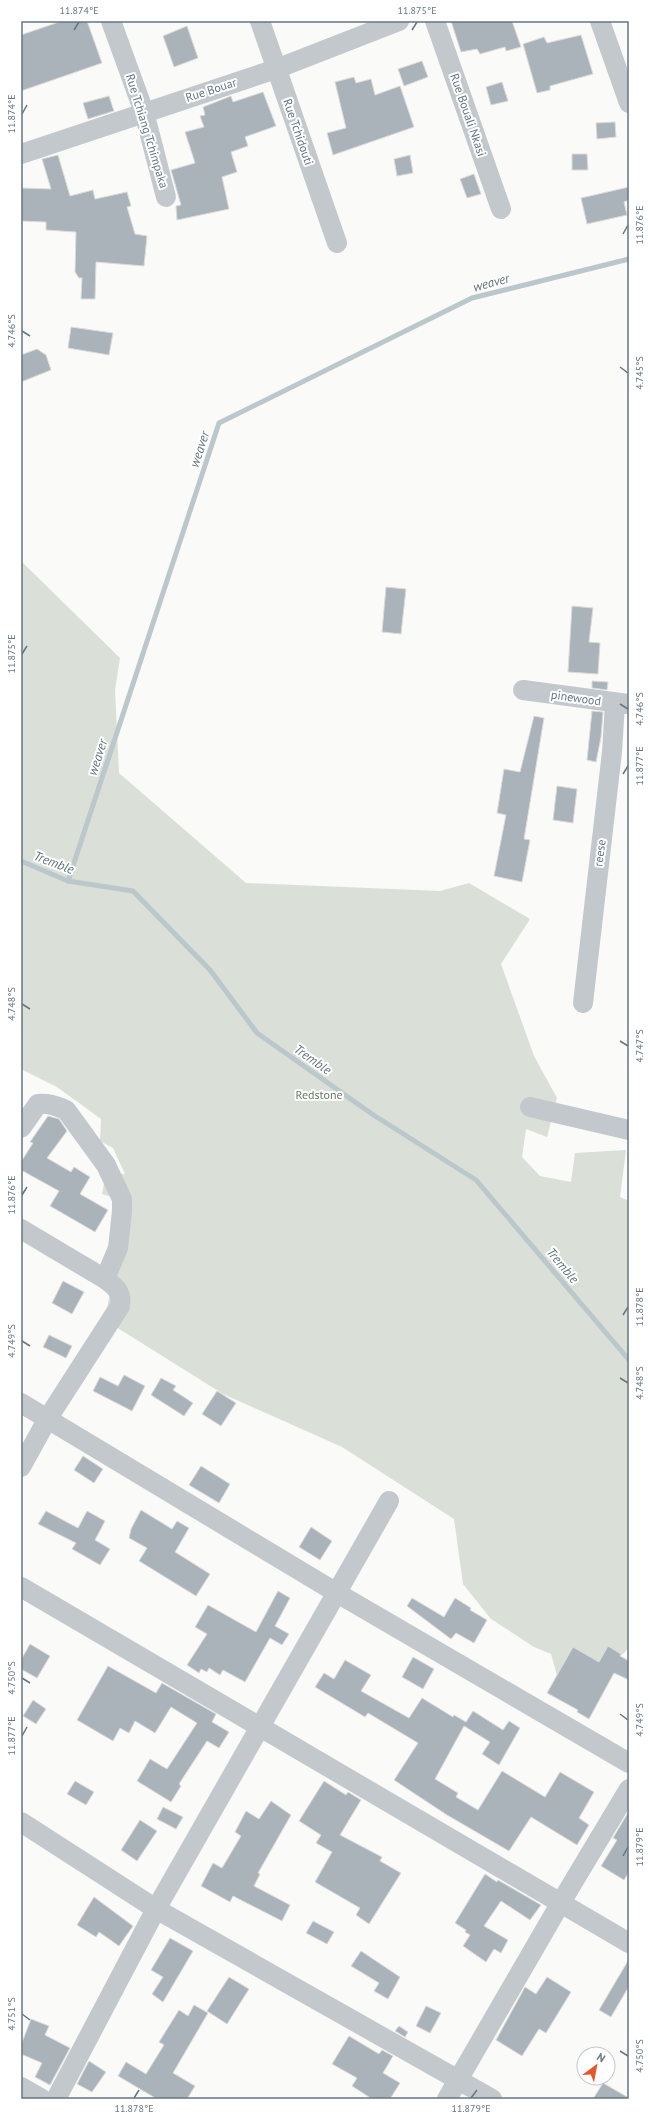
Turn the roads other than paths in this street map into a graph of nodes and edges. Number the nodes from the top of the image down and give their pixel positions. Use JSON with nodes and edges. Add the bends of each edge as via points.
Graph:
{"nodes":[{"id":1,"x":111,"y":21,"type":"edge"},
{"id":2,"x":260,"y":21,"type":"edge"},
{"id":3,"x":399,"y":21,"type":"edge"},
{"id":4,"x":435,"y":21,"type":"edge"},
{"id":5,"x":600,"y":21,"type":"edge"},
{"id":6,"x":276,"y":69,"type":"junction"},
{"id":7,"x":629,"y":103,"type":"edge"},
{"id":8,"x":144,"y":112,"type":"junction"},
{"id":9,"x":21,"y":154,"type":"edge"},
{"id":10,"x":166,"y":197,"type":"dead end"},
{"id":11,"x":501,"y":209,"type":"dead end"},
{"id":12,"x":337,"y":243,"type":"dead end"},
{"id":13,"x":523,"y":690,"type":"dead end"},
{"id":14,"x":622,"y":704,"type":"edge"},
{"id":15,"x":583,"y":1004,"type":"dead end"},
{"id":16,"x":530,"y":1107,"type":"dead end"},
{"id":17,"x":21,"y":1128,"type":"edge"},
{"id":18,"x":629,"y":1130,"type":"edge"},
{"id":19,"x":21,"y":1229,"type":"edge"},
{"id":20,"x":105,"y":1279,"type":"junction"},
{"id":21,"x":21,"y":1403,"type":"edge"},
{"id":22,"x":48,"y":1418,"type":"junction"},
{"id":23,"x":21,"y":1467,"type":"edge"},
{"id":24,"x":389,"y":1502,"type":"dead end"},
{"id":25,"x":21,"y":1587,"type":"edge"},
{"id":26,"x":337,"y":1593,"type":"junction"},
{"id":27,"x":261,"y":1728,"type":"junction"},
{"id":28,"x":629,"y":1763,"type":"edge"},
{"id":29,"x":629,"y":1789,"type":"edge"},
{"id":30,"x":21,"y":1822,"type":"edge"},
{"id":31,"x":560,"y":1904,"type":"junction"},
{"id":32,"x":156,"y":1910,"type":"junction"},
{"id":33,"x":629,"y":1943,"type":"edge"},
{"id":34,"x":458,"y":2079,"type":"junction"},
{"id":35,"x":21,"y":2087,"type":"edge"},
{"id":36,"x":42,"y":2099,"type":"edge"},
{"id":37,"x":56,"y":2099,"type":"edge"},
{"id":38,"x":446,"y":2099,"type":"edge"},
{"id":39,"x":492,"y":2099,"type":"edge"}],
"edges":[{"from":1,"to":8,"type":"street","name":"Rue Tchiang Tchimpaka"},
{"from":2,"to":6,"type":"street","name":"Rue Tchidouti"},
{"from":3,"to":6,"type":"street","name":"Rue Bouar"},
{"from":4,"to":11,"type":"street","name":"Rue Bouali Nkasi"},
{"from":5,"to":7,"type":"street"},
{"from":6,"to":8,"type":"street","name":"Rue Bouar"},
{"from":6,"to":12,"type":"street","name":"Rue Tchidouti"},
{"from":8,"to":9,"type":"street","name":"Rue Bouar"},
{"from":8,"to":10,"type":"street","name":"Rue Tchiang Tchimpaka"},
{"from":13,"to":14,"type":"street","name":"pinewood"},
{"from":14,"to":15,"type":"street","name":"reese","via":[[612,752]]},
{"from":16,"to":18,"type":"street"},
{"from":17,"to":20,"type":"street","via":[[38,1104],[48,1103],[57,1106],[66,1110],[106,1165],[122,1199],[122,1211],[118,1248]]},
{"from":19,"to":20,"type":"street"},
{"from":20,"to":22,"type":"street","via":[[120,1293],[120,1306]]},
{"from":21,"to":22,"type":"street"},
{"from":22,"to":23,"type":"street"},
{"from":22,"to":26,"type":"street"},
{"from":24,"to":26,"type":"street"},
{"from":25,"to":27,"type":"street"},
{"from":26,"to":27,"type":"street"},
{"from":26,"to":28,"type":"street"},
{"from":27,"to":31,"type":"street"},
{"from":27,"to":32,"type":"street"},
{"from":29,"to":31,"type":"street"},
{"from":30,"to":32,"type":"street"},
{"from":31,"to":33,"type":"street"},
{"from":31,"to":34,"type":"street"},
{"from":32,"to":34,"type":"street"},
{"from":32,"to":37,"type":"street"},
{"from":34,"to":38,"type":"street"},
{"from":34,"to":39,"type":"street"},
{"from":35,"to":36,"type":"street"}]}
